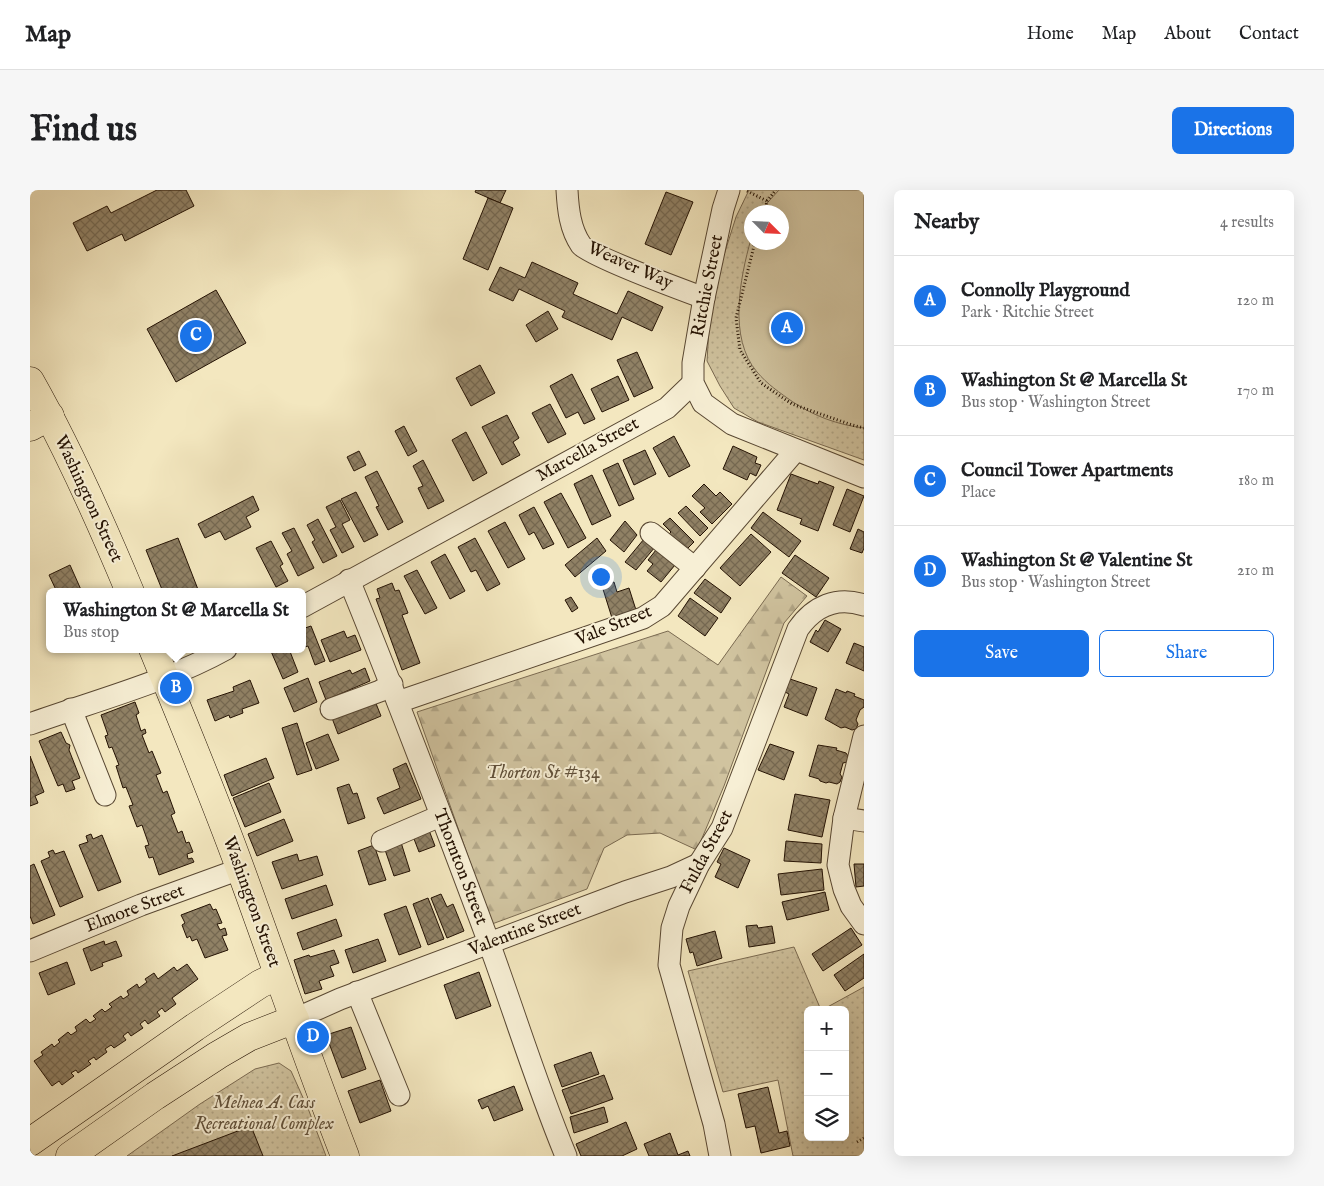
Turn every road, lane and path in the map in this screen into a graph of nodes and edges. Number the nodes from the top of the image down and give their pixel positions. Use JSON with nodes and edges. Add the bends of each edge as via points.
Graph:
{"nodes":[{"id":1,"x":567,"y":190,"type":"edge"},
{"id":2,"x":729,"y":190,"type":"edge"},
{"id":3,"x":746,"y":190,"type":"edge"},
{"id":4,"x":776,"y":190,"type":"edge"},
{"id":5,"x":767,"y":202,"type":"junction"},
{"id":6,"x":766,"y":205,"type":"edge"},
{"id":7,"x":753,"y":250,"type":"edge"},
{"id":8,"x":704,"y":298,"type":"junction"},
{"id":9,"x":30,"y":381,"type":"edge"},
{"id":10,"x":693,"y":383,"type":"junction"},
{"id":11,"x":40,"y":422,"type":"edge"},
{"id":12,"x":864,"y":428,"type":"edge"},
{"id":13,"x":796,"y":450,"type":"junction"},
{"id":14,"x":864,"y":477,"type":"edge"},
{"id":15,"x":651,"y":532,"type":"dead end"},
{"id":16,"x":695,"y":568,"type":"junction"},
{"id":17,"x":349,"y":580,"type":"junction"},
{"id":18,"x":128,"y":588,"type":"edge"},
{"id":19,"x":306,"y":604,"type":"edge"},
{"id":20,"x":864,"y":606,"type":"edge"},
{"id":21,"x":155,"y":653,"type":"edge"},
{"id":22,"x":219,"y":653,"type":"edge"},
{"id":23,"x":165,"y":678,"type":"junction"},
{"id":24,"x":395,"y":693,"type":"junction"},
{"id":25,"x":71,"y":709,"type":"junction"},
{"id":26,"x":331,"y":709,"type":"dead end"},
{"id":27,"x":30,"y":724,"type":"edge"},
{"id":28,"x":864,"y":736,"type":"edge"},
{"id":29,"x":105,"y":795,"type":"dead end"},
{"id":30,"x":440,"y":816,"type":"junction"},
{"id":31,"x":854,"y":819,"type":"edge"},
{"id":32,"x":382,"y":840,"type":"dead end"},
{"id":33,"x":699,"y":864,"type":"junction"},
{"id":34,"x":240,"y":868,"type":"junction"},
{"id":35,"x":864,"y":924,"type":"edge"},
{"id":36,"x":489,"y":944,"type":"junction"},
{"id":37,"x":30,"y":951,"type":"edge"},
{"id":38,"x":278,"y":976,"type":"junction"},
{"id":39,"x":357,"y":992,"type":"junction"},
{"id":40,"x":295,"y":1019,"type":"junction"},
{"id":41,"x":399,"y":1095,"type":"dead end"},
{"id":42,"x":864,"y":1138,"type":"edge"},
{"id":43,"x":30,"y":1142,"type":"edge"},
{"id":44,"x":857,"y":1142,"type":"dead end"},
{"id":45,"x":70,"y":1156,"type":"edge"},
{"id":46,"x":345,"y":1156,"type":"edge"},
{"id":47,"x":566,"y":1156,"type":"edge"},
{"id":48,"x":720,"y":1156,"type":"edge"}],
"edges":[{"from":1,"to":8,"type":"street","name":"Weaver Way","via":[[568,213],[582,247]]},
{"from":2,"to":8,"type":"street","name":"Ritchie Street"},
{"from":3,"to":5,"type":"path"},
{"from":4,"to":5,"type":"path"},
{"from":5,"to":6,"type":"path"},
{"from":7,"to":12,"type":"path","via":[[736,318],[740,350],[761,383],[792,404]]},
{"from":8,"to":10,"type":"street","name":"Ritchie Street","via":[[693,363]]},
{"from":9,"to":11,"type":"main road","name":"Washington Street"},
{"from":10,"to":13,"type":"street","via":[[702,403],[732,424]]},
{"from":10,"to":17,"type":"street","name":"Marcella Street","via":[[667,408]]},
{"from":11,"to":18,"type":"main road","name":"Washington Street","via":[[112,550]]},
{"from":13,"to":14,"type":"street"},
{"from":13,"to":16,"type":"street","name":"Vale Street"},
{"from":15,"to":16,"type":"street"},
{"from":16,"to":24,"type":"street","name":"Vale Street","via":[[662,606],[643,618]]},
{"from":17,"to":19,"type":"street","name":"Marcella Street"},
{"from":17,"to":24,"type":"street","name":"Thornton Street"},
{"from":20,"to":33,"type":"street","name":"Fulda Street","via":[[843,601],[823,606],[806,617],[798,629],[722,828]]},
{"from":21,"to":23,"type":"main road","name":"Washington Street"},
{"from":22,"to":23,"type":"street"},
{"from":23,"to":25,"type":"street"},
{"from":23,"to":34,"type":"main road","name":"Washington Street"},
{"from":24,"to":26,"type":"street","name":"Vale Street"},
{"from":24,"to":30,"type":"street","name":"Thornton Street"},
{"from":25,"to":27,"type":"street"},
{"from":25,"to":29,"type":"street"},
{"from":28,"to":31,"type":"street"},
{"from":30,"to":32,"type":"street"},
{"from":30,"to":36,"type":"street","name":"Thornton Street"},
{"from":31,"to":35,"type":"street","via":[[838,865],[851,906]]},
{"from":33,"to":36,"type":"street","name":"Valentine Street"},
{"from":33,"to":48,"type":"street","name":"Fulda Street","via":[[672,928],[669,965]]},
{"from":34,"to":37,"type":"street","name":"Elmore Street"},
{"from":34,"to":38,"type":"main road","name":"Washington Street"},
{"from":36,"to":39,"type":"street","name":"Valentine Street"},
{"from":36,"to":47,"type":"street","name":"Thornton Street"},
{"from":38,"to":40,"type":"main road","name":"Washington Street"},
{"from":38,"to":43,"type":"main road","via":[[260,984],[195,1027]]},
{"from":39,"to":40,"type":"street","name":"Valentine Street"},
{"from":39,"to":41,"type":"street"},
{"from":40,"to":45,"type":"main road","via":[[249,1037],[218,1055]]},
{"from":40,"to":46,"type":"main road","name":"Washington Street"},
{"from":42,"to":44,"type":"path"}]}
